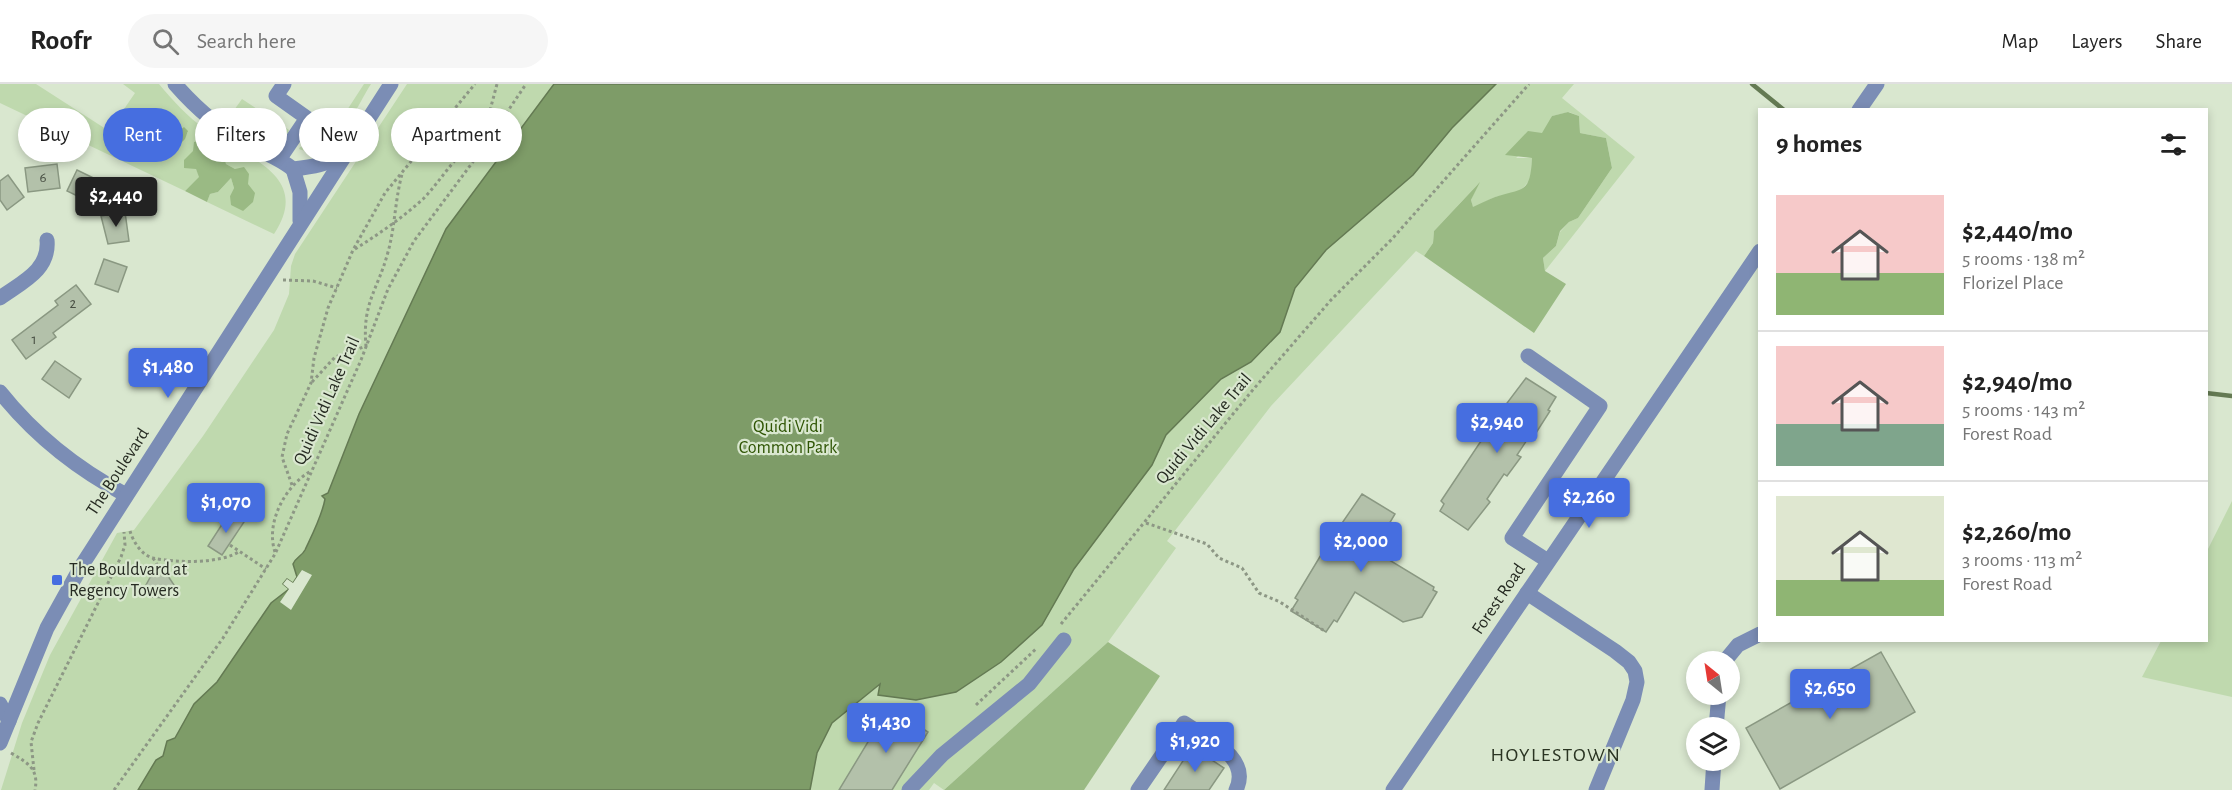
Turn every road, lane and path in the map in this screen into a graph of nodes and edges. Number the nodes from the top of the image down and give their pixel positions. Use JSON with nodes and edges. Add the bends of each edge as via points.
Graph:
{"nodes":[{"id":1,"x":175,"y":84,"type":"edge"},
{"id":2,"x":284,"y":84,"type":"edge"},
{"id":3,"x":391,"y":84,"type":"edge"},
{"id":4,"x":475,"y":84,"type":"edge"},
{"id":5,"x":497,"y":84,"type":"edge"},
{"id":6,"x":526,"y":84,"type":"edge"},
{"id":7,"x":1529,"y":84,"type":"edge"},
{"id":8,"x":1877,"y":84,"type":"edge"},
{"id":9,"x":197,"y":108,"type":"edge"},
{"id":10,"x":376,"y":108,"type":"edge"},
{"id":11,"x":491,"y":108,"type":"edge"},
{"id":12,"x":509,"y":108,"type":"edge"},
{"id":13,"x":1860,"y":108,"type":"edge"},
{"id":14,"x":287,"y":148,"type":"edge"},
{"id":15,"x":285,"y":162,"type":"edge"},
{"id":16,"x":326,"y":162,"type":"edge"},
{"id":17,"x":341,"y":162,"type":"edge"},
{"id":18,"x":455,"y":162,"type":"edge"},
{"id":19,"x":471,"y":162,"type":"edge"},
{"id":20,"x":293,"y":169,"type":"junction"},
{"id":21,"x":403,"y":170,"type":"junction"},
{"id":22,"x":393,"y":223,"type":"junction"},
{"id":23,"x":299,"y":224,"type":"junction"},
{"id":24,"x":47,"y":240,"type":"dead end"},
{"id":25,"x":353,"y":250,"type":"junction"},
{"id":26,"x":1758,"y":254,"type":"edge"},
{"id":27,"x":291,"y":280,"type":"dead end"},
{"id":28,"x":337,"y":288,"type":"junction"},
{"id":29,"x":0,"y":298,"type":"edge"},
{"id":30,"x":366,"y":346,"type":"junction"},
{"id":31,"x":1528,"y":356,"type":"dead end"},
{"id":32,"x":311,"y":384,"type":"junction"},
{"id":33,"x":0,"y":392,"type":"edge"},
{"id":34,"x":311,"y":471,"type":"junction"},
{"id":35,"x":292,"y":485,"type":"junction"},
{"id":36,"x":126,"y":495,"type":"junction"},
{"id":37,"x":1146,"y":523,"type":"junction"},
{"id":38,"x":130,"y":531,"type":"dead end"},
{"id":39,"x":124,"y":532,"type":"dead end"},
{"id":40,"x":230,"y":545,"type":"dead end"},
{"id":41,"x":240,"y":551,"type":"junction"},
{"id":42,"x":275,"y":554,"type":"junction"},
{"id":43,"x":153,"y":558,"type":"junction"},
{"id":44,"x":1548,"y":561,"type":"junction"},
{"id":45,"x":266,"y":568,"type":"junction"},
{"id":46,"x":162,"y":573,"type":"dead end"},
{"id":47,"x":1527,"y":593,"type":"junction"},
{"id":48,"x":1326,"y":632,"type":"dead end"},
{"id":49,"x":1062,"y":633,"type":"joint"},
{"id":50,"x":1758,"y":635,"type":"edge"},
{"id":51,"x":1042,"y":642,"type":"dead end"},
{"id":52,"x":1733,"y":651,"type":"edge"},
{"id":53,"x":0,"y":704,"type":"edge"},
{"id":54,"x":975,"y":707,"type":"dead end"},
{"id":55,"x":9,"y":721,"type":"junction"},
{"id":56,"x":5,"y":748,"type":"edge"},
{"id":57,"x":34,"y":770,"type":"junction"},
{"id":58,"x":1713,"y":771,"type":"edge"},
{"id":59,"x":35,"y":790,"type":"edge"},
{"id":60,"x":114,"y":790,"type":"edge"},
{"id":61,"x":909,"y":790,"type":"edge"},
{"id":62,"x":1138,"y":790,"type":"edge"},
{"id":63,"x":1236,"y":790,"type":"edge"},
{"id":64,"x":1393,"y":790,"type":"edge"},
{"id":65,"x":1596,"y":790,"type":"edge"},
{"id":66,"x":1712,"y":790,"type":"edge"}],
"edges":[{"from":1,"to":9,"type":"street"},
{"from":2,"to":14,"type":"street","via":[[276,96],[307,118]]},
{"from":3,"to":10,"type":"street","name":"The Boulevard"},
{"from":4,"to":21,"type":"path"},
{"from":5,"to":11,"type":"path"},
{"from":6,"to":12,"type":"path","name":"Quidi Vidi Lake Trail"},
{"from":7,"to":37,"type":"path","name":"Quidi Vidi Lake Trail","via":[[1394,238],[1331,300],[1171,488]]},
{"from":8,"to":13,"type":"street"},
{"from":15,"to":20,"type":"street"},
{"from":16,"to":20,"type":"street"},
{"from":17,"to":23,"type":"street","name":"The Boulevard"},
{"from":18,"to":22,"type":"path","via":[[424,197]]},
{"from":19,"to":30,"type":"path","name":"Quidi Vidi Lake Trail","via":[[414,241],[388,289]]},
{"from":20,"to":23,"type":"street","via":[[300,192]]},
{"from":21,"to":22,"type":"path"},
{"from":21,"to":25,"type":"path","via":[[384,193]]},
{"from":22,"to":25,"type":"path"},
{"from":22,"to":30,"type":"path","via":[[388,253],[368,301]]},
{"from":23,"to":36,"type":"street","name":"The Boulevard"},
{"from":24,"to":29,"type":"street","via":[[49,253],[43,266]]},
{"from":25,"to":28,"type":"path"},
{"from":26,"to":44,"type":"street","name":"Forest Road"},
{"from":27,"to":28,"type":"path"},
{"from":28,"to":32,"type":"path","via":[[314,358]]},
{"from":30,"to":32,"type":"path","via":[[335,357]]},
{"from":30,"to":34,"type":"path","name":"Quidi Vidi Lake Trail"},
{"from":31,"to":44,"type":"street","via":[[1600,406],[1512,538]]},
{"from":32,"to":35,"type":"path","via":[[287,434],[282,457]]},
{"from":33,"to":36,"type":"street","via":[[48,443],[74,464]]},
{"from":34,"to":35,"type":"path"},
{"from":34,"to":42,"type":"path","name":"Quidi Vidi Lake Trail"},
{"from":35,"to":42,"type":"path","via":[[276,516],[272,536]]},
{"from":36,"to":55,"type":"street","name":"The Boulevard","via":[[47,628]]},
{"from":37,"to":48,"type":"path","via":[[1207,544],[1219,558],[1242,568],[1259,593]]},
{"from":37,"to":49,"type":"path","name":"Quidi Vidi Lake Trail"},
{"from":38,"to":43,"type":"path","via":[[134,543]]},
{"from":39,"to":57,"type":"path","via":[[121,557],[38,723],[31,742]]},
{"from":40,"to":41,"type":"path"},
{"from":41,"to":43,"type":"path","via":[[226,559]]},
{"from":41,"to":45,"type":"path"},
{"from":42,"to":45,"type":"path","name":"Quidi Vidi Lake Trail"},
{"from":43,"to":46,"type":"path"},
{"from":44,"to":47,"type":"street","name":"Forest Road"},
{"from":45,"to":60,"type":"path","name":"Quidi Vidi Lake Trail","via":[[223,638]]},
{"from":47,"to":64,"type":"street","name":"Forest Road"},
{"from":47,"to":65,"type":"street","via":[[1614,651],[1635,671],[1633,700]]},
{"from":49,"to":61,"type":"street","via":[[1029,684],[942,755]]},
{"from":50,"to":52,"type":"street"},
{"from":51,"to":54,"type":"path"},
{"from":53,"to":55,"type":"street"},
{"from":55,"to":56,"type":"street","name":"The Boulevard"},
{"from":56,"to":57,"type":"path"},
{"from":57,"to":59,"type":"path"},
{"from":58,"to":66,"type":"street"},
{"from":62,"to":63,"type":"street","via":[[1184,723],[1229,753],[1241,776]]}]}
